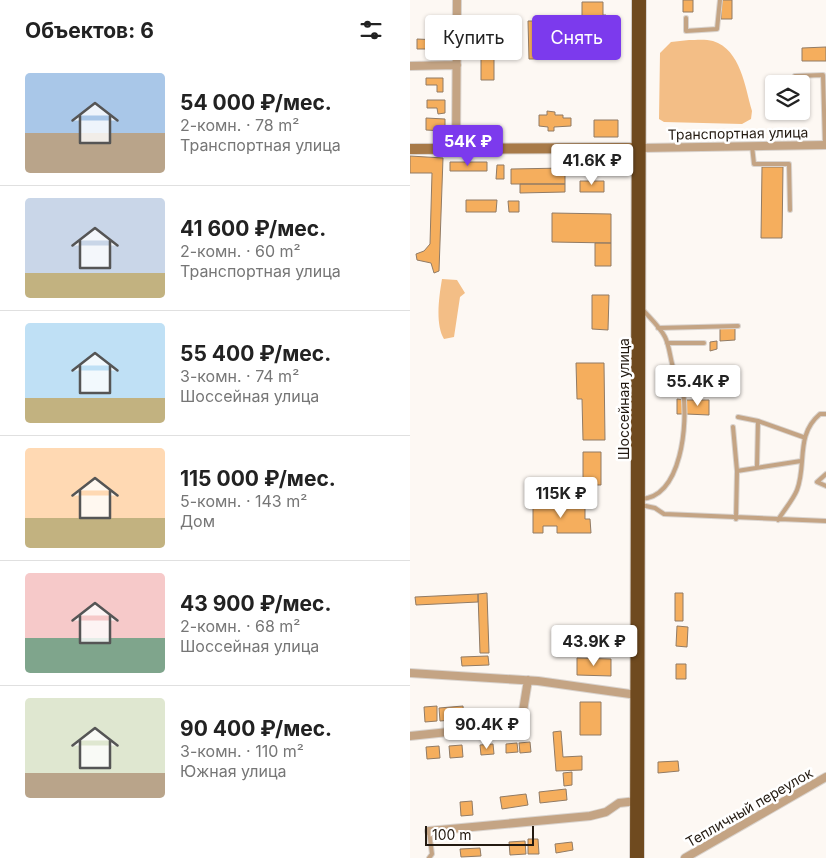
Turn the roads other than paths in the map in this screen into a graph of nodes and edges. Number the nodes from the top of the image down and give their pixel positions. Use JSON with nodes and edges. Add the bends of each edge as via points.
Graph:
{"nodes":[{"id":1,"x":457,"y":0,"type":"edge"},
{"id":2,"x":639,"y":0,"type":"edge"},
{"id":3,"x":720,"y":0,"type":"edge"},
{"id":4,"x":686,"y":18,"type":"dead end"},
{"id":5,"x":457,"y":65,"type":"junction"},
{"id":6,"x":410,"y":66,"type":"edge"},
{"id":7,"x":810,"y":76,"type":"edge"},
{"id":8,"x":825,"y":145,"type":"edge"},
{"id":9,"x":752,"y":146,"type":"junction"},
{"id":10,"x":640,"y":148,"type":"junction"},
{"id":11,"x":410,"y":149,"type":"edge"},
{"id":12,"x":456,"y":149,"type":"junction"},
{"id":13,"x":790,"y":210,"type":"dead end"},
{"id":14,"x":640,"y":306,"type":"junction"},
{"id":15,"x":738,"y":326,"type":"dead end"},
{"id":16,"x":658,"y":328,"type":"junction"},
{"id":17,"x":667,"y":343,"type":"junction"},
{"id":18,"x":704,"y":343,"type":"dead end"},
{"id":19,"x":826,"y":414,"type":"edge"},
{"id":20,"x":738,"y":417,"type":"dead end"},
{"id":21,"x":758,"y":421,"type":"junction"},
{"id":22,"x":734,"y":427,"type":"dead end"},
{"id":23,"x":804,"y":437,"type":"junction"},
{"id":24,"x":801,"y":461,"type":"junction"},
{"id":25,"x":757,"y":466,"type":"junction"},
{"id":26,"x":737,"y":471,"type":"junction"},
{"id":27,"x":826,"y":474,"type":"edge"},
{"id":28,"x":826,"y":486,"type":"edge"},
{"id":29,"x":638,"y":502,"type":"junction"},
{"id":30,"x":736,"y":519,"type":"junction"},
{"id":31,"x":778,"y":520,"type":"junction"},
{"id":32,"x":826,"y":521,"type":"edge"},
{"id":33,"x":410,"y":673,"type":"edge"},
{"id":34,"x":528,"y":680,"type":"junction"},
{"id":35,"x":638,"y":695,"type":"junction"},
{"id":36,"x":410,"y":736,"type":"edge"},
{"id":37,"x":826,"y":777,"type":"edge"},
{"id":38,"x":637,"y":802,"type":"junction"},
{"id":39,"x":429,"y":831,"type":"joint"},
{"id":40,"x":429,"y":858,"type":"edge"},
{"id":41,"x":637,"y":858,"type":"edge"},
{"id":42,"x":685,"y":858,"type":"edge"}],
"edges":[{"from":1,"to":5,"type":"street"},
{"from":2,"to":10,"type":"highway","name":"Шоссейная улица"},
{"from":3,"to":4,"type":"lane","via":[[717,28],[686,31]]},
{"from":5,"to":6,"type":"street"},
{"from":5,"to":12,"type":"street"},
{"from":7,"to":8,"type":"lane","via":[[823,76]]},
{"from":8,"to":9,"type":"street","name":"Транспортная улица"},
{"from":9,"to":10,"type":"street","name":"Транспортная улица"},
{"from":9,"to":13,"type":"lane","via":[[754,164],[789,164]]},
{"from":10,"to":12,"type":"street","name":"Транспортная улица"},
{"from":10,"to":14,"type":"highway","name":"Шоссейная улица"},
{"from":11,"to":12,"type":"street","name":"Транспортная улица"},
{"from":14,"to":16,"type":"lane"},
{"from":14,"to":29,"type":"highway","name":"Шоссейная улица"},
{"from":15,"to":16,"type":"lane"},
{"from":16,"to":17,"type":"lane"},
{"from":17,"to":18,"type":"lane"},
{"from":17,"to":29,"type":"lane","via":[[683,390],[684,429],[678,462],[666,488]]},
{"from":19,"to":23,"type":"lane","via":[[820,414],[813,420]]},
{"from":20,"to":21,"type":"lane"},
{"from":21,"to":23,"type":"lane"},
{"from":21,"to":25,"type":"lane"},
{"from":22,"to":26,"type":"lane"},
{"from":23,"to":24,"type":"lane"},
{"from":24,"to":25,"type":"lane"},
{"from":24,"to":31,"type":"lane","via":[[797,490]]},
{"from":25,"to":26,"type":"lane"},
{"from":26,"to":30,"type":"lane"},
{"from":27,"to":28,"type":"lane","via":[[818,482]]},
{"from":29,"to":30,"type":"lane","via":[[664,514]]},
{"from":29,"to":35,"type":"highway","name":"Шоссейная улица"},
{"from":30,"to":31,"type":"lane"},
{"from":31,"to":32,"type":"lane"},
{"from":33,"to":34,"type":"street"},
{"from":34,"to":35,"type":"street"},
{"from":34,"to":36,"type":"street","via":[[522,717],[515,725]]},
{"from":35,"to":38,"type":"highway","name":"Шоссейная улица"},
{"from":37,"to":42,"type":"street","name":"Тепличный переулок"},
{"from":38,"to":39,"type":"street","via":[[619,803],[606,812],[590,816]]},
{"from":38,"to":41,"type":"highway","name":"Шоссейная улица"},
{"from":39,"to":40,"type":"lane","via":[[432,854]]}]}
